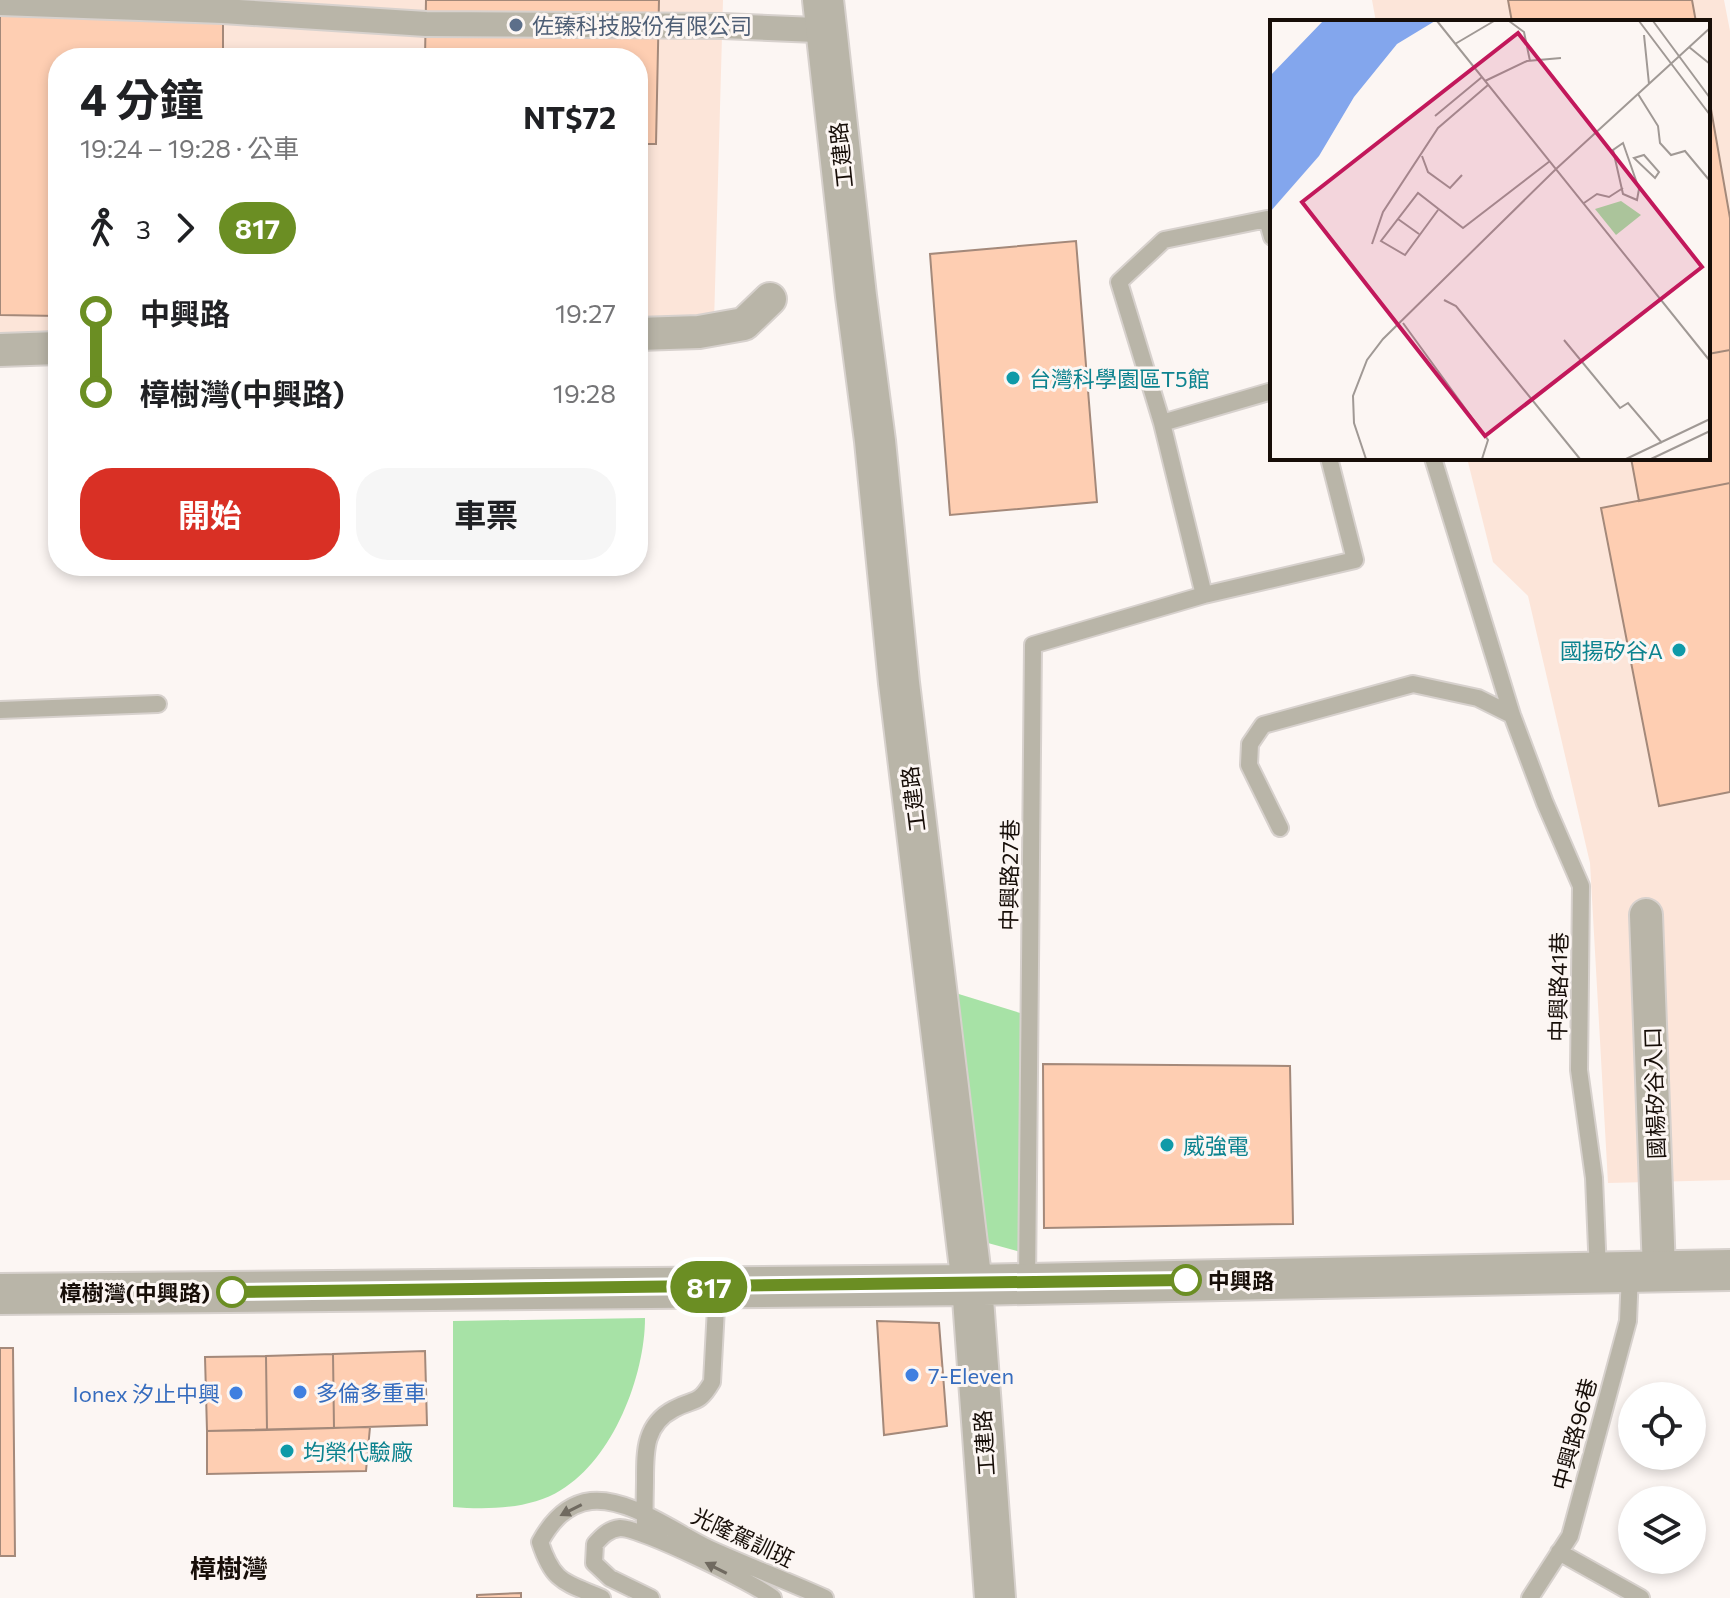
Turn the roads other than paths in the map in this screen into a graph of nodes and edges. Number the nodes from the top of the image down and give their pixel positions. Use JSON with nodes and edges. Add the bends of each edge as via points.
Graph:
{"nodes":[{"id":1,"x":0,"y":3,"type":"edge"},
{"id":2,"x":820,"y":15,"type":"edge"},
{"id":3,"x":1270,"y":230,"type":"edge"},
{"id":4,"x":770,"y":299,"type":"dead end"},
{"id":5,"x":648,"y":334,"type":"edge"},
{"id":6,"x":48,"y":348,"type":"edge"},
{"id":7,"x":0,"y":350,"type":"edge"},
{"id":8,"x":1270,"y":392,"type":"edge"},
{"id":9,"x":1162,"y":423,"type":"junction"},
{"id":10,"x":1330,"y":460,"type":"edge"},
{"id":11,"x":1434,"y":460,"type":"edge"},
{"id":12,"x":1204,"y":595,"type":"junction"},
{"id":13,"x":158,"y":704,"type":"dead end"},
{"id":14,"x":0,"y":710,"type":"edge"},
{"id":15,"x":1512,"y":715,"type":"junction"},
{"id":16,"x":1280,"y":828,"type":"dead end"},
{"id":17,"x":1646,"y":915,"type":"dead end"},
{"id":18,"x":1730,"y":1270,"type":"edge"},
{"id":19,"x":1629,"y":1271,"type":"junction"},
{"id":20,"x":1027,"y":1284,"type":"junction"},
{"id":21,"x":972,"y":1285,"type":"junction"},
{"id":22,"x":717,"y":1287,"type":"junction"},
{"id":23,"x":0,"y":1294,"type":"edge"},
{"id":24,"x":644,"y":1515,"type":"junction"},
{"id":25,"x":660,"y":1539,"type":"junction"},
{"id":26,"x":1559,"y":1552,"type":"junction"},
{"id":27,"x":602,"y":1598,"type":"edge"},
{"id":28,"x":651,"y":1598,"type":"edge"},
{"id":29,"x":773,"y":1598,"type":"edge"},
{"id":30,"x":825,"y":1598,"type":"edge"},
{"id":31,"x":995,"y":1598,"type":"edge"},
{"id":32,"x":1530,"y":1598,"type":"edge"},
{"id":33,"x":1641,"y":1598,"type":"edge"}],
"edges":[{"from":1,"to":2,"type":"street","via":[[426,24],[723,26]]},
{"from":2,"to":21,"type":"street","name":"工建路"},
{"from":3,"to":9,"type":"lane","via":[[1267,219],[1164,240],[1119,282]]},
{"from":4,"to":5,"type":"street","via":[[744,324]]},
{"from":6,"to":7,"type":"street"},
{"from":8,"to":9,"type":"lane"},
{"from":9,"to":12,"type":"lane"},
{"from":10,"to":12,"type":"lane","name":"中興路27巷","via":[[1355,560]]},
{"from":11,"to":15,"type":"lane","name":"中興路41巷"},
{"from":12,"to":20,"type":"lane","name":"中興路27巷","via":[[1033,645]]},
{"from":13,"to":14,"type":"lane"},
{"from":15,"to":16,"type":"lane","via":[[1478,698],[1413,684],[1263,725],[1250,744],[1249,765]]},
{"from":15,"to":19,"type":"lane","name":"中興路41巷","via":[[1581,886],[1579,1070],[1594,1178]]},
{"from":17,"to":19,"type":"street","name":"國楊矽谷入口"},
{"from":18,"to":19,"type":"street"},
{"from":19,"to":20,"type":"street"},
{"from":19,"to":26,"type":"lane","name":"中興路96巷","via":[[1628,1321],[1570,1536]]},
{"from":20,"to":21,"type":"street"},
{"from":21,"to":22,"type":"street"},
{"from":21,"to":31,"type":"street","name":"工建路"},
{"from":22,"to":23,"type":"street"},
{"from":22,"to":24,"type":"lane","via":[[712,1382],[693,1404],[678,1406],[652,1426],[645,1443]]},
{"from":24,"to":25,"type":"lane","name":"光隆駕訓班"},
{"from":24,"to":27,"type":"lane","name":"光隆駕訓班","one_way":true,"via":[[617,1503],[589,1501],[563,1512],[540,1542],[558,1579]]},
{"from":24,"to":30,"type":"lane","name":"光隆駕訓班"},
{"from":25,"to":28,"type":"lane","name":"光隆駕訓班","via":[[619,1528],[601,1537],[593,1553],[601,1572]]},
{"from":29,"to":25,"type":"lane","name":"光隆駕訓班","one_way":true},
{"from":26,"to":32,"type":"lane","name":"中興路96巷"},
{"from":26,"to":33,"type":"lane"}]}
